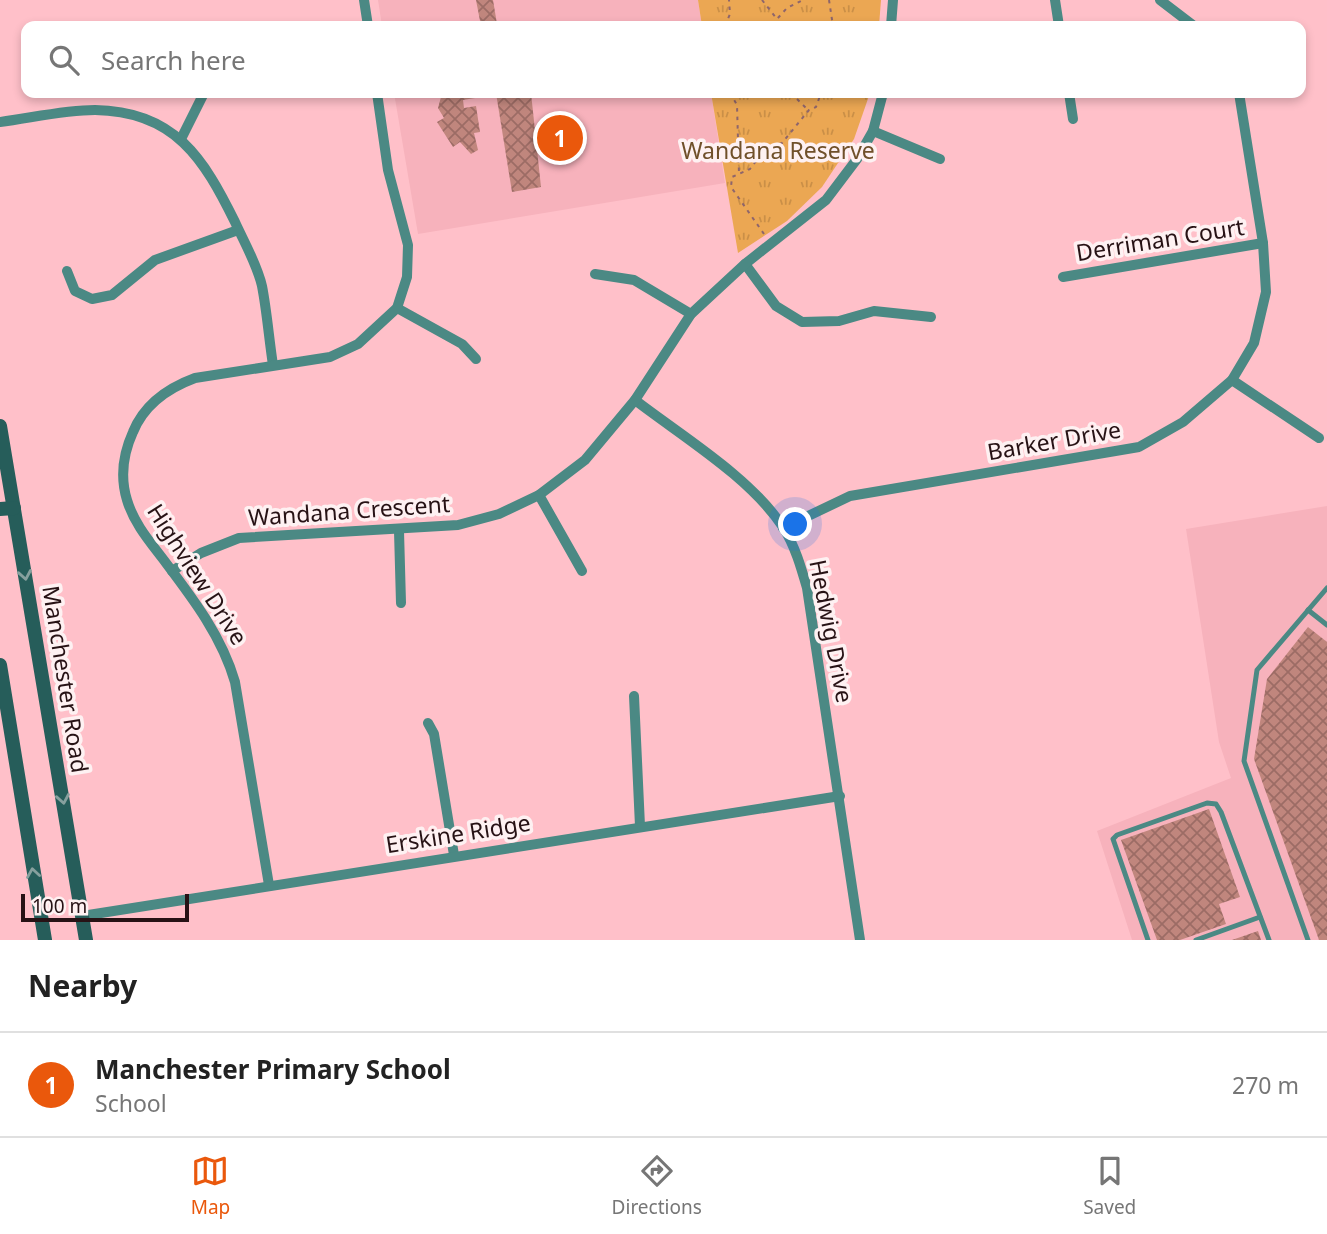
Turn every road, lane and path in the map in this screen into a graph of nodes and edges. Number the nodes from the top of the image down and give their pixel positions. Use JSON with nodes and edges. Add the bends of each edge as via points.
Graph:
{"nodes":[{"id":1,"x":364,"y":0,"type":"edge"},
{"id":2,"x":729,"y":0,"type":"edge"},
{"id":3,"x":762,"y":0,"type":"edge"},
{"id":4,"x":803,"y":0,"type":"edge"},
{"id":5,"x":829,"y":0,"type":"edge"},
{"id":6,"x":893,"y":0,"type":"edge"},
{"id":7,"x":1055,"y":0,"type":"edge"},
{"id":8,"x":1160,"y":0,"type":"edge"},
{"id":9,"x":777,"y":19,"type":"joint"},
{"id":10,"x":367,"y":21,"type":"edge"},
{"id":11,"x":727,"y":21,"type":"edge"},
{"id":12,"x":832,"y":21,"type":"edge"},
{"id":13,"x":891,"y":21,"type":"edge"},
{"id":14,"x":1058,"y":21,"type":"edge"},
{"id":15,"x":1187,"y":21,"type":"edge"},
{"id":16,"x":202,"y":98,"type":"edge"},
{"id":17,"x":378,"y":98,"type":"edge"},
{"id":18,"x":733,"y":98,"type":"edge"},
{"id":19,"x":796,"y":98,"type":"edge"},
{"id":20,"x":819,"y":98,"type":"edge"},
{"id":21,"x":882,"y":98,"type":"edge"},
{"id":22,"x":1070,"y":98,"type":"edge"},
{"id":23,"x":1239,"y":98,"type":"edge"},
{"id":24,"x":809,"y":110,"type":"junction"},
{"id":25,"x":1073,"y":119,"type":"dead end"},
{"id":26,"x":0,"y":122,"type":"edge"},
{"id":27,"x":873,"y":131,"type":"junction"},
{"id":28,"x":181,"y":139,"type":"junction"},
{"id":29,"x":940,"y":159,"type":"dead end"},
{"id":30,"x":739,"y":174,"type":"junction"},
{"id":31,"x":238,"y":229,"type":"junction"},
{"id":32,"x":1263,"y":243,"type":"junction"},
{"id":33,"x":771,"y":244,"type":"junction"},
{"id":34,"x":745,"y":264,"type":"junction"},
{"id":35,"x":67,"y":271,"type":"dead end"},
{"id":36,"x":595,"y":274,"type":"dead end"},
{"id":37,"x":1063,"y":277,"type":"dead end"},
{"id":38,"x":397,"y":308,"type":"junction"},
{"id":39,"x":691,"y":314,"type":"junction"},
{"id":40,"x":931,"y":317,"type":"dead end"},
{"id":41,"x":476,"y":359,"type":"dead end"},
{"id":42,"x":273,"y":365,"type":"junction"},
{"id":43,"x":1232,"y":380,"type":"junction"},
{"id":44,"x":635,"y":400,"type":"junction"},
{"id":45,"x":0,"y":426,"type":"edge"},
{"id":46,"x":1319,"y":438,"type":"dead end"},
{"id":47,"x":539,"y":495,"type":"junction"},
{"id":48,"x":7,"y":508,"type":"edge"},
{"id":49,"x":783,"y":528,"type":"junction"},
{"id":50,"x":398,"y":531,"type":"junction"},
{"id":51,"x":172,"y":571,"type":"junction"},
{"id":52,"x":583,"y":571,"type":"dead end"},
{"id":53,"x":1327,"y":588,"type":"edge"},
{"id":54,"x":401,"y":603,"type":"dead end"},
{"id":55,"x":1308,"y":610,"type":"junction"},
{"id":56,"x":1327,"y":625,"type":"edge"},
{"id":57,"x":0,"y":665,"type":"edge"},
{"id":58,"x":634,"y":696,"type":"dead end"},
{"id":59,"x":428,"y":723,"type":"dead end"},
{"id":60,"x":840,"y":796,"type":"junction"},
{"id":61,"x":640,"y":826,"type":"junction"},
{"id":62,"x":454,"y":855,"type":"junction"},
{"id":63,"x":269,"y":885,"type":"junction"},
{"id":64,"x":82,"y":916,"type":"junction"},
{"id":65,"x":1260,"y":917,"type":"junction"},
{"id":66,"x":45,"y":940,"type":"edge"},
{"id":67,"x":86,"y":940,"type":"edge"},
{"id":68,"x":860,"y":940,"type":"edge"},
{"id":69,"x":1148,"y":940,"type":"edge"},
{"id":70,"x":1196,"y":940,"type":"edge"},
{"id":71,"x":1269,"y":940,"type":"edge"},
{"id":72,"x":1308,"y":940,"type":"edge"}],
"edges":[{"from":1,"to":10,"type":"street"},
{"from":2,"to":11,"type":"path"},
{"from":3,"to":9,"type":"path"},
{"from":4,"to":9,"type":"path"},
{"from":5,"to":12,"type":"path"},
{"from":6,"to":13,"type":"street"},
{"from":7,"to":14,"type":"street"},
{"from":8,"to":15,"type":"street"},
{"from":16,"to":28,"type":"street"},
{"from":17,"to":38,"type":"street","via":[[388,170],[408,245],[407,277]]},
{"from":18,"to":30,"type":"path","via":[[737,105]]},
{"from":19,"to":24,"type":"path"},
{"from":20,"to":24,"type":"path"},
{"from":21,"to":27,"type":"street","name":"Wandana Crescent"},
{"from":22,"to":25,"type":"street"},
{"from":23,"to":32,"type":"street","name":"Barker Drive"},
{"from":24,"to":30,"type":"path","via":[[782,143],[766,148],[750,169]]},
{"from":26,"to":28,"type":"street","via":[[96,110],[139,118]]},
{"from":27,"to":29,"type":"street"},
{"from":27,"to":33,"type":"street","name":"Wandana Crescent","via":[[826,200]]},
{"from":28,"to":31,"type":"street","via":[[210,171]]},
{"from":30,"to":33,"type":"path","via":[[732,177],[731,187]]},
{"from":31,"to":35,"type":"street","via":[[155,260],[112,295],[92,299],[75,291]]},
{"from":31,"to":42,"type":"street","via":[[261,284]]},
{"from":32,"to":37,"type":"street","name":"Derriman Court"},
{"from":32,"to":43,"type":"street","name":"Barker Drive","via":[[1266,292],[1254,343]]},
{"from":33,"to":34,"type":"street","name":"Wandana Crescent"},
{"from":34,"to":39,"type":"street","name":"Wandana Crescent"},
{"from":34,"to":40,"type":"street","via":[[776,306],[802,322],[839,321],[874,311]]},
{"from":36,"to":39,"type":"street","via":[[634,280]]},
{"from":38,"to":41,"type":"street","via":[[462,344]]},
{"from":38,"to":42,"type":"street","name":"Highview Drive","via":[[358,344],[330,357]]},
{"from":39,"to":44,"type":"street","name":"Wandana Crescent"},
{"from":42,"to":51,"type":"street","name":"Highview Drive","via":[[176,385],[137,422],[125,450],[127,499],[136,522]]},
{"from":43,"to":46,"type":"street"},
{"from":43,"to":49,"type":"street","name":"Barker Drive","via":[[1183,422],[1139,447],[850,496]]},
{"from":44,"to":47,"type":"street","name":"Wandana Crescent","via":[[585,460]]},
{"from":44,"to":49,"type":"street","name":"Hedwig Drive","via":[[743,484]]},
{"from":45,"to":48,"type":"main road","name":"Manchester Road"},
{"from":47,"to":50,"type":"street","name":"Wandana Crescent","via":[[499,514],[458,525]]},
{"from":47,"to":52,"type":"street"},
{"from":48,"to":64,"type":"main road","name":"Manchester Road","one_way":true},
{"from":49,"to":60,"type":"street","name":"Hedwig Drive","via":[[798,556],[807,588]]},
{"from":50,"to":51,"type":"street","name":"Wandana Crescent","via":[[239,538]]},
{"from":50,"to":54,"type":"street"},
{"from":51,"to":63,"type":"street","name":"Highview Drive","via":[[228,655]]},
{"from":53,"to":55,"type":"lane"},
{"from":55,"to":56,"type":"lane"},
{"from":55,"to":72,"type":"lane","via":[[1257,670],[1244,761]]},
{"from":66,"to":57,"type":"main road","one_way":true},
{"from":58,"to":61,"type":"street"},
{"from":59,"to":62,"type":"street","via":[[434,734]]},
{"from":60,"to":61,"type":"street","name":"Erskine Ridge"},
{"from":60,"to":68,"type":"street","name":"Hedwig Drive"},
{"from":61,"to":62,"type":"street","name":"Erskine Ridge"},
{"from":62,"to":63,"type":"street","name":"Erskine Ridge"},
{"from":63,"to":64,"type":"street","name":"Erskine Ridge"},
{"from":64,"to":67,"type":"main road","name":"Manchester Road"},
{"from":65,"to":69,"type":"lane","via":[[1221,812],[1216,804],[1207,803],[1113,839]]},
{"from":65,"to":70,"type":"lane"},
{"from":65,"to":71,"type":"lane"}]}
